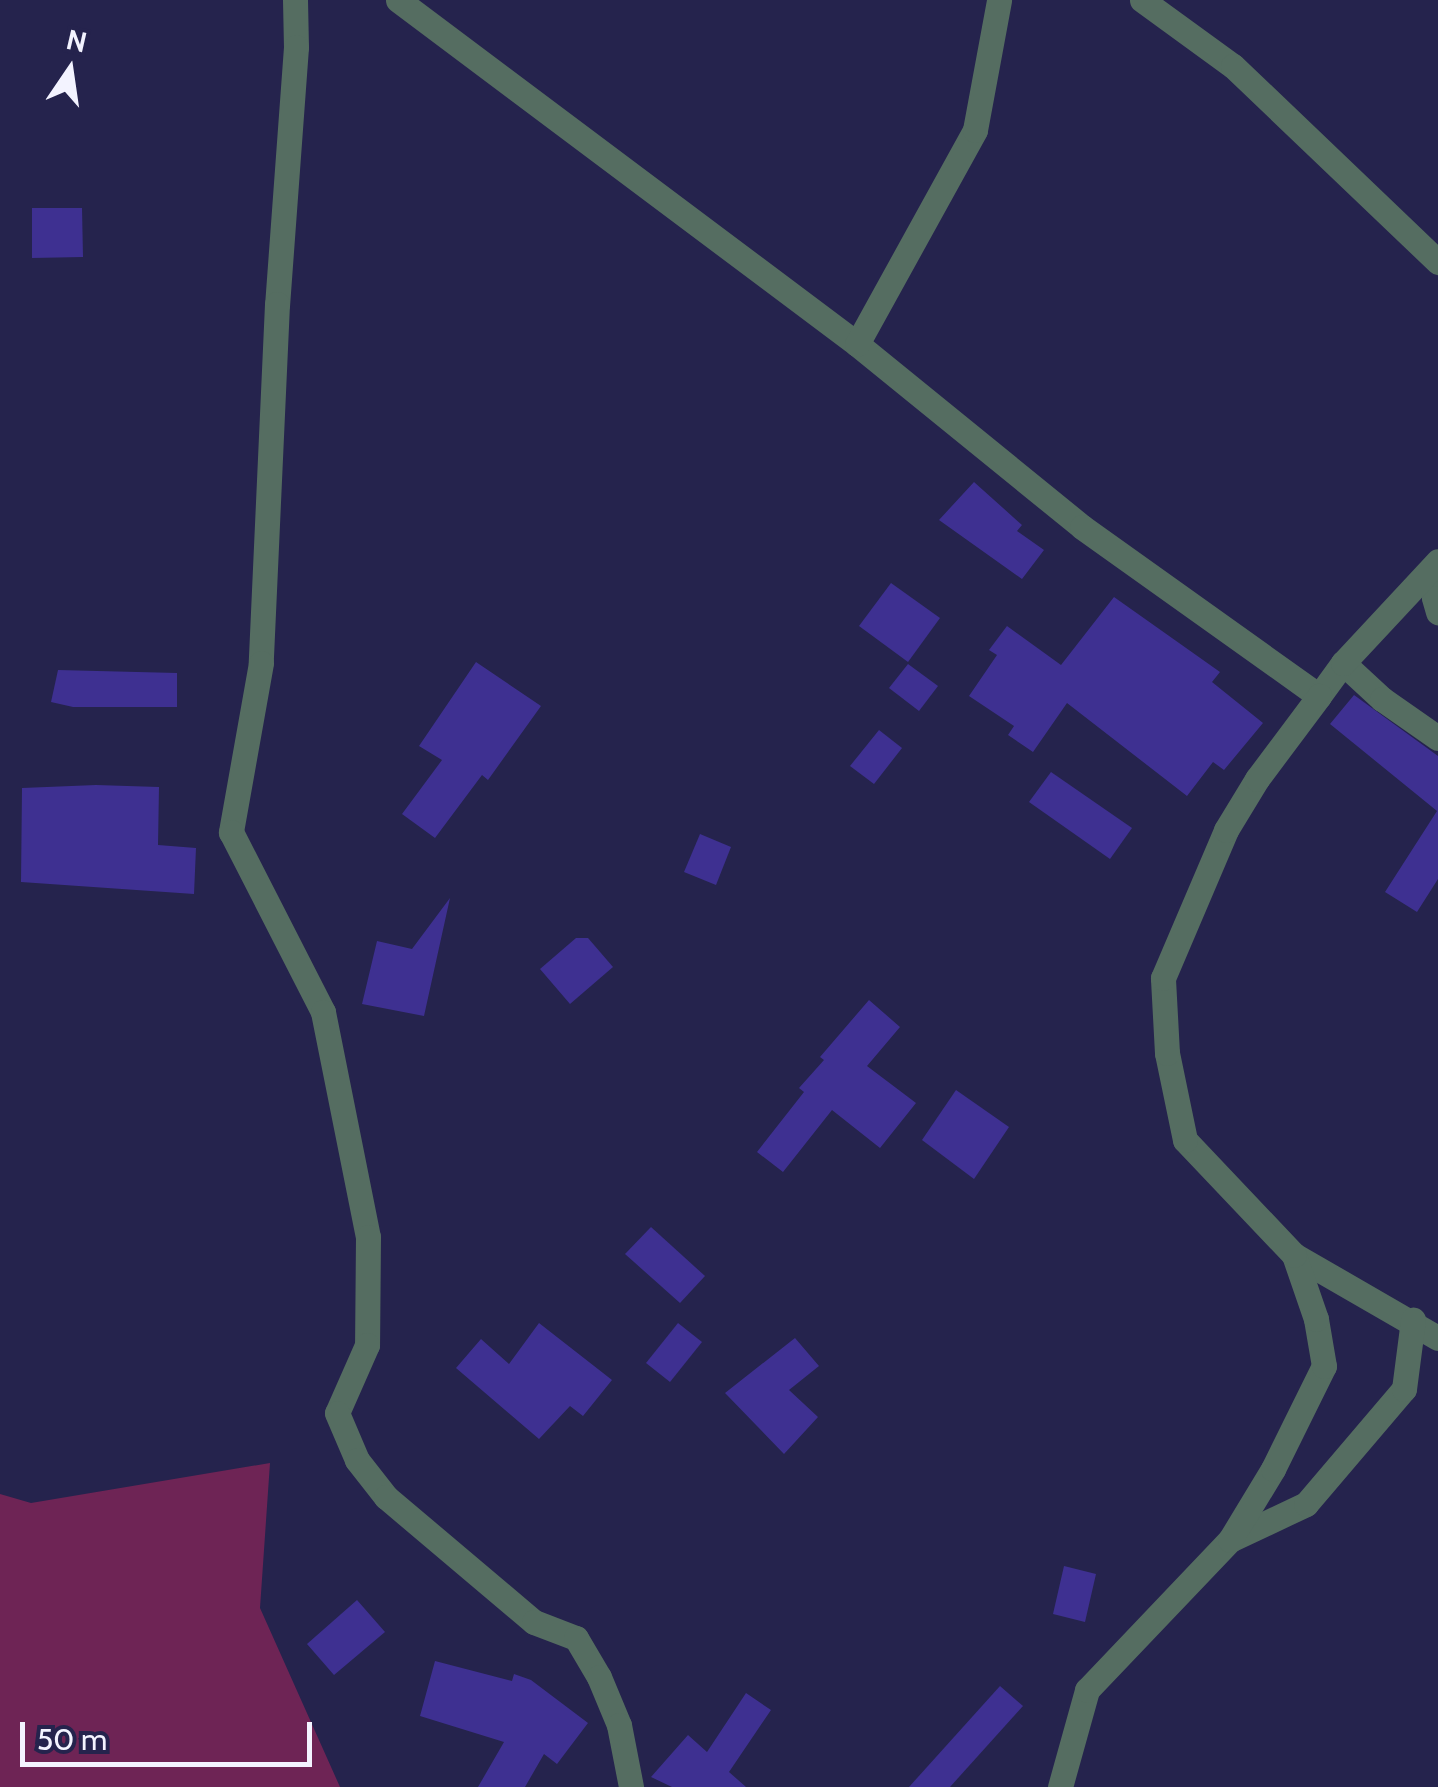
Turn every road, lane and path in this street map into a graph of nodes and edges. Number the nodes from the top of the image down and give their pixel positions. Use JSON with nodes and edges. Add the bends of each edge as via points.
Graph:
{"nodes":[{"id":1,"x":294,"y":0,"type":"edge"},
{"id":2,"x":398,"y":0,"type":"edge"},
{"id":3,"x":999,"y":0,"type":"edge"},
{"id":4,"x":1142,"y":0,"type":"edge"},
{"id":5,"x":1438,"y":262,"type":"edge"},
{"id":6,"x":857,"y":344,"type":"junction"},
{"id":7,"x":1438,"y":560,"type":"edge"},
{"id":8,"x":1438,"y":574,"type":"edge"},
{"id":9,"x":1438,"y":612,"type":"edge"},
{"id":10,"x":1343,"y":663,"type":"junction"},
{"id":11,"x":1320,"y":696,"type":"junction"},
{"id":12,"x":1438,"y":738,"type":"edge"},
{"id":13,"x":1294,"y":1255,"type":"junction"},
{"id":14,"x":1413,"y":1320,"type":"junction"},
{"id":15,"x":1438,"y":1338,"type":"edge"},
{"id":16,"x":1230,"y":1540,"type":"junction"},
{"id":17,"x":630,"y":1787,"type":"edge"},
{"id":18,"x":1060,"y":1787,"type":"edge"}],
"edges":[{"from":1,"to":17,"type":"street","via":[[261,664],[231,832],[323,1012],[368,1237],[366,1345],[337,1413],[358,1460],[386,1498],[534,1622],[576,1638],[619,1725]]},
{"from":2,"to":6,"type":"street"},
{"from":3,"to":6,"type":"street","via":[[975,130]]},
{"from":4,"to":5,"type":"street","via":[[1233,66]]},
{"from":6,"to":11,"type":"street","via":[[1082,527]]},
{"from":7,"to":10,"type":"street"},
{"from":8,"to":9,"type":"street"},
{"from":10,"to":11,"type":"street"},
{"from":10,"to":12,"type":"street"},
{"from":11,"to":13,"type":"street","via":[[1256,778],[1226,830],[1163,978],[1167,1053],[1185,1140]]},
{"from":13,"to":14,"type":"street"},
{"from":13,"to":16,"type":"street","via":[[1324,1366]]},
{"from":14,"to":15,"type":"street"},
{"from":14,"to":16,"type":"street","via":[[1404,1390],[1306,1504]]},
{"from":16,"to":18,"type":"street","via":[[1087,1690]]}]}
